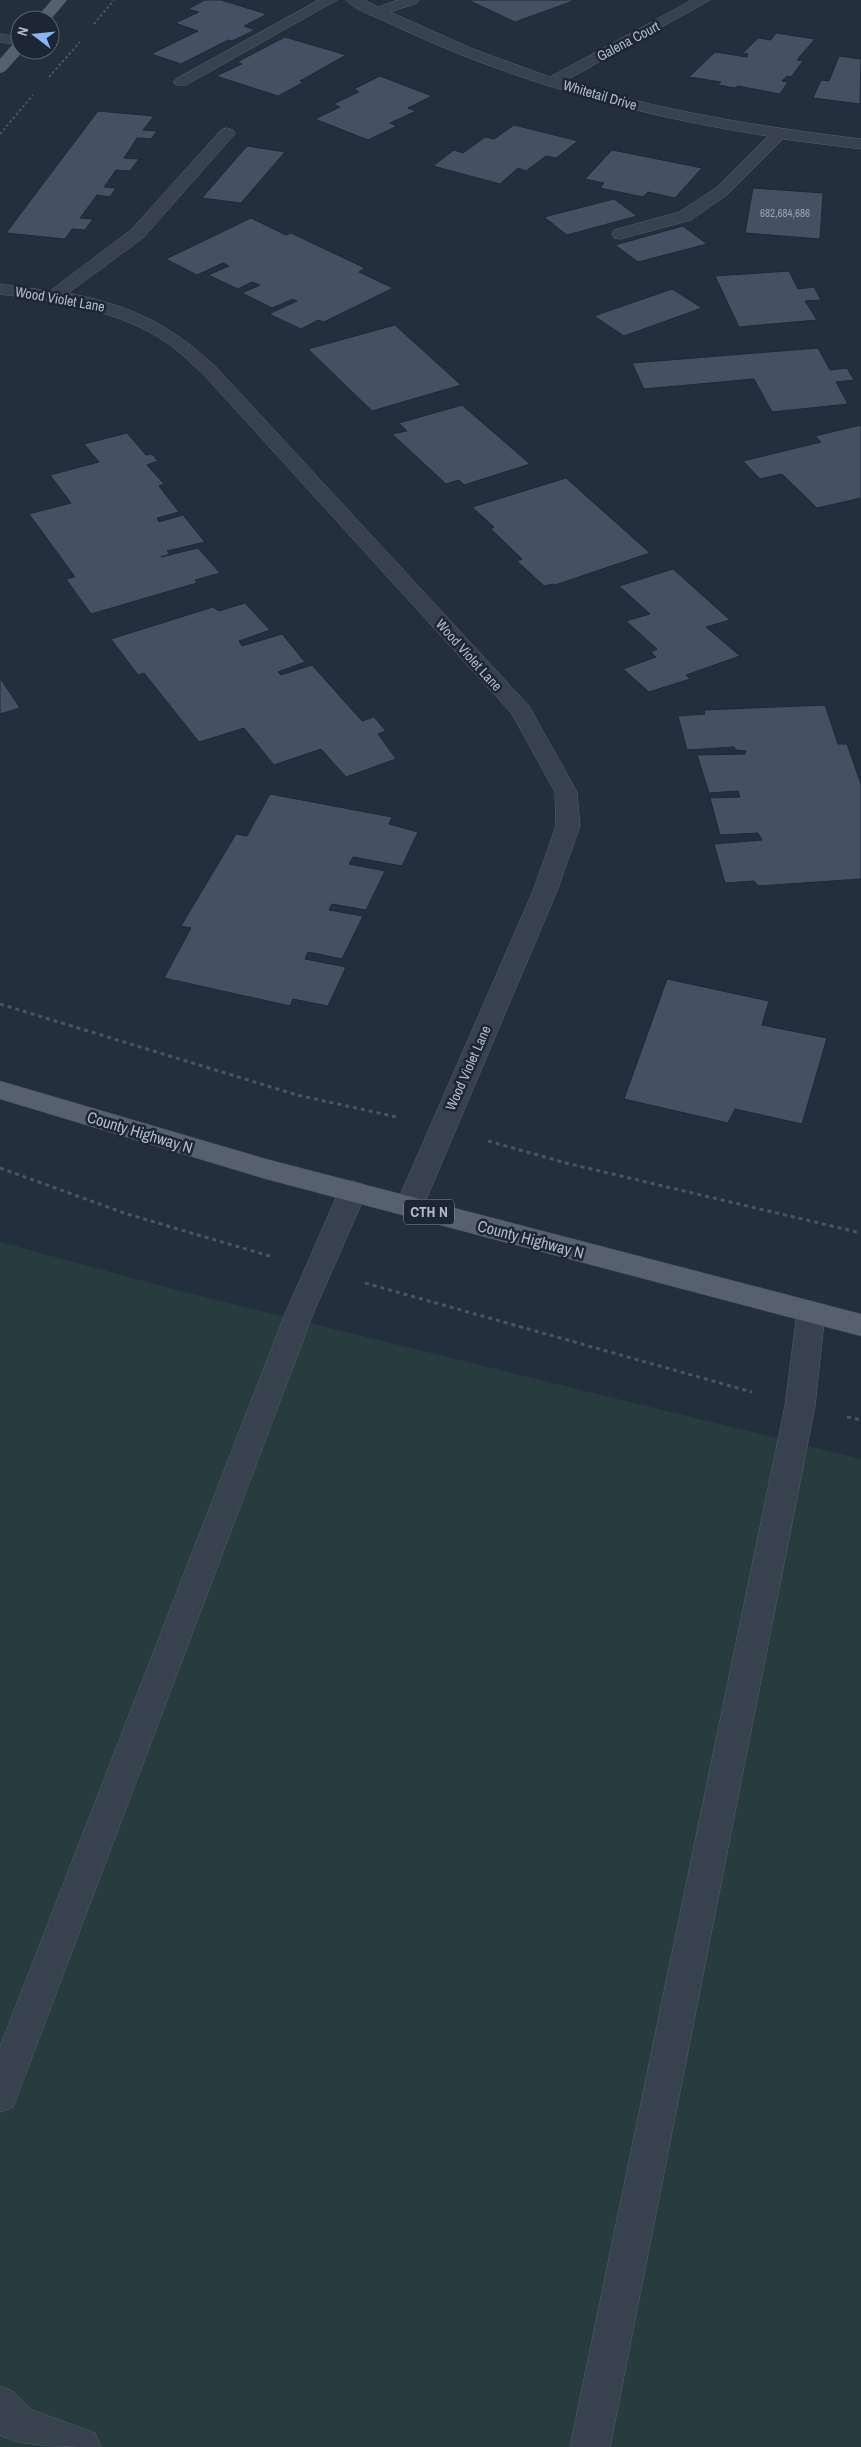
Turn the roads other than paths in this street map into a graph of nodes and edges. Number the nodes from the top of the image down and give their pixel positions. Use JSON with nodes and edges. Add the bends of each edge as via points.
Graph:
{"nodes":[{"id":1,"x":60,"y":0,"type":"edge"},
{"id":2,"x":330,"y":0,"type":"edge"},
{"id":3,"x":353,"y":0,"type":"edge"},
{"id":4,"x":412,"y":0,"type":"edge"},
{"id":5,"x":703,"y":0,"type":"edge"},
{"id":6,"x":51,"y":10,"type":"edge"},
{"id":7,"x":377,"y":12,"type":"junction"},
{"id":8,"x":10,"y":56,"type":"edge"},
{"id":9,"x":0,"y":68,"type":"edge"},
{"id":10,"x":182,"y":82,"type":"dead end"},
{"id":11,"x":552,"y":82,"type":"junction"},
{"id":12,"x":228,"y":133,"type":"dead end"},
{"id":13,"x":779,"y":134,"type":"junction"},
{"id":14,"x":861,"y":144,"type":"edge"},
{"id":15,"x":620,"y":234,"type":"dead end"},
{"id":16,"x":0,"y":289,"type":"edge"},
{"id":17,"x":54,"y":296,"type":"junction"},
{"id":18,"x":0,"y":1090,"type":"edge"},
{"id":19,"x":353,"y":1191,"type":"junction"},
{"id":20,"x":409,"y":1207,"type":"junction"},
{"id":21,"x":811,"y":1313,"type":"junction"},
{"id":22,"x":861,"y":1325,"type":"edge"},
{"id":23,"x":0,"y":2094,"type":"edge"},
{"id":24,"x":0,"y":2406,"type":"edge"},
{"id":25,"x":82,"y":2447,"type":"edge"},
{"id":26,"x":590,"y":2447,"type":"edge"}],
"edges":[{"from":1,"to":6,"type":"main road"},
{"from":2,"to":10,"type":"street"},
{"from":3,"to":7,"type":"street","name":"Whitetail Drive"},
{"from":4,"to":7,"type":"street"},
{"from":5,"to":11,"type":"street","name":"Galena Court"},
{"from":7,"to":11,"type":"street","name":"Whitetail Drive","via":[[470,53]]},
{"from":8,"to":9,"type":"main road"},
{"from":11,"to":13,"type":"street","name":"Whitetail Drive","via":[[639,106],[740,129]]},
{"from":12,"to":17,"type":"street","via":[[137,234]]},
{"from":13,"to":14,"type":"street","name":"Whitetail Drive"},
{"from":13,"to":15,"type":"street","via":[[722,192],[685,216]]},
{"from":16,"to":17,"type":"street","name":"Wood Violet Lane"},
{"from":17,"to":20,"type":"street","name":"Wood Violet Lane","via":[[109,308],[134,318],[175,340],[210,371],[520,712],[566,792],[568,826],[545,891]]},
{"from":18,"to":19,"type":"main road","name":"County Highway N","number":"CTH N","via":[[211,1153]]},
{"from":19,"to":20,"type":"main road","name":"County Highway N","number":"CTH N"},
{"from":19,"to":23,"type":"street","via":[[296,1323]]},
{"from":20,"to":21,"type":"main road","name":"County Highway N","number":"CTH N"},
{"from":21,"to":22,"type":"main road","name":"County Highway N","number":"CTH N"},
{"from":21,"to":26,"type":"street","via":[[800,1406]]},
{"from":24,"to":25,"type":"street","via":[[19,2426]]}]}
